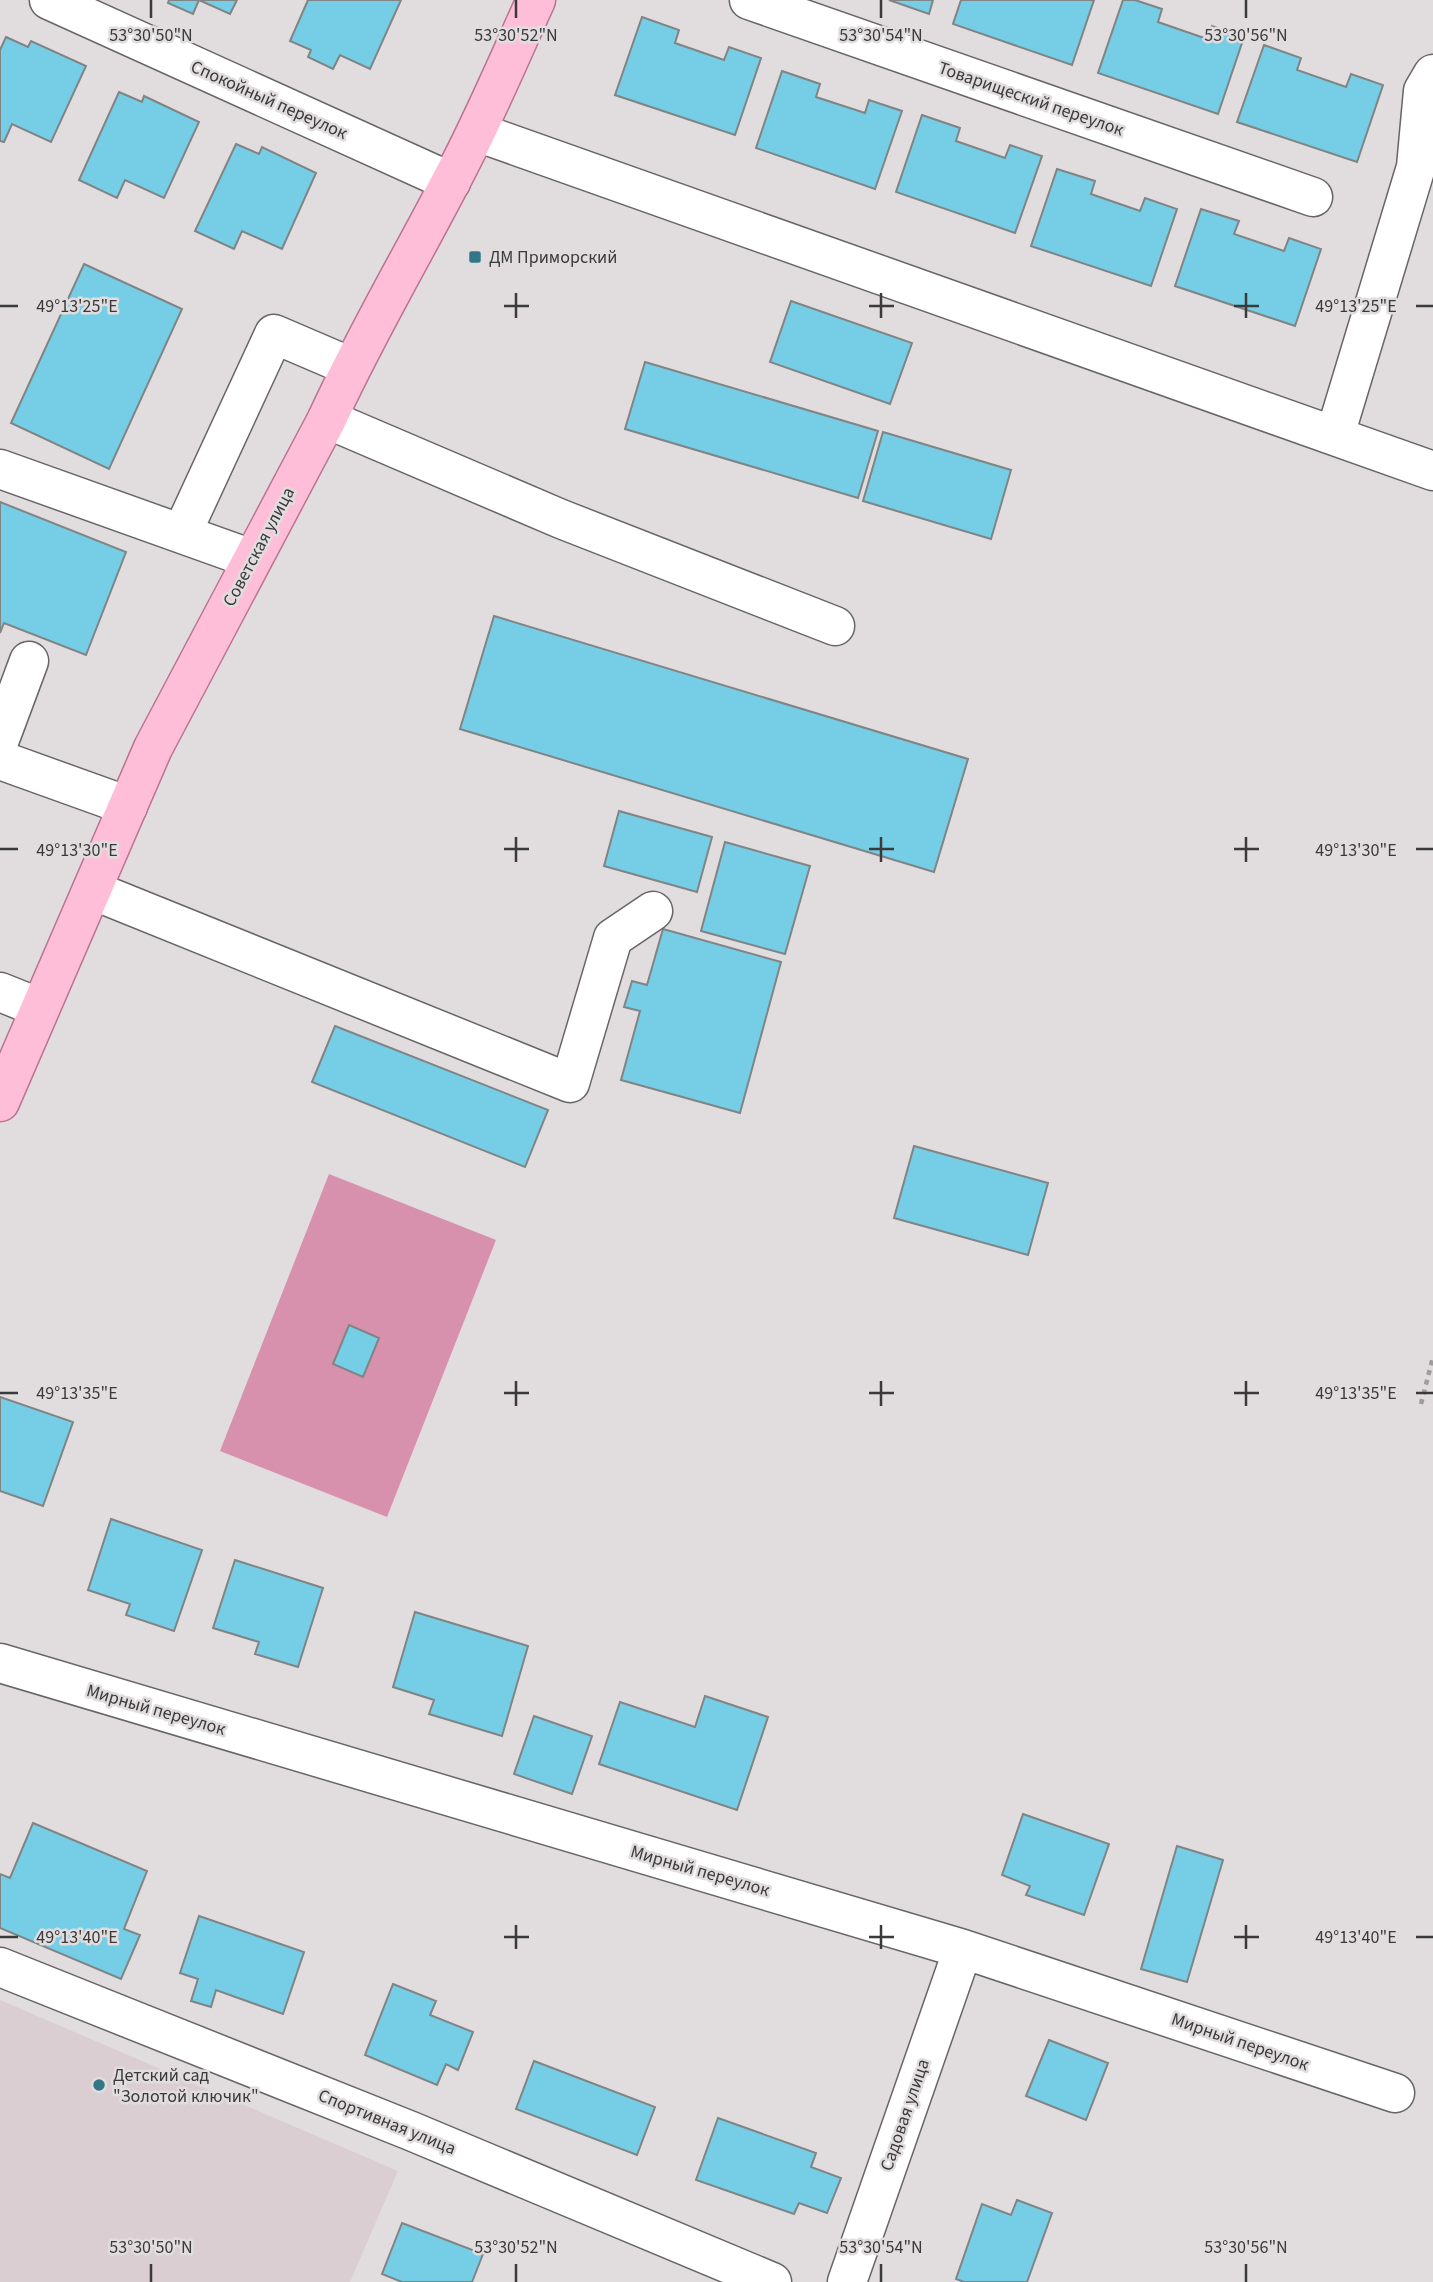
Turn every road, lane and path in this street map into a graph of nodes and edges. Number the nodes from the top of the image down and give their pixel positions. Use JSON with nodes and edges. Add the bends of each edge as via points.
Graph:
{"nodes":[{"id":1,"x":50,"y":0,"type":"edge"},
{"id":2,"x":536,"y":0,"type":"edge"},
{"id":3,"x":749,"y":0,"type":"edge"},
{"id":4,"x":1433,"y":74,"type":"edge"},
{"id":5,"x":477,"y":132,"type":"junction"},
{"id":6,"x":451,"y":182,"type":"junction"},
{"id":7,"x":1313,"y":197,"type":"dead end"},
{"id":8,"x":351,"y":368,"type":"junction"},
{"id":9,"x":327,"y":419,"type":"junction"},
{"id":10,"x":1335,"y":435,"type":"junction"},
{"id":11,"x":0,"y":469,"type":"edge"},
{"id":12,"x":1433,"y":471,"type":"edge"},
{"id":13,"x":182,"y":534,"type":"junction"},
{"id":14,"x":252,"y":559,"type":"junction"},
{"id":15,"x":835,"y":626,"type":"dead end"},
{"id":16,"x":29,"y":661,"type":"dead end"},
{"id":17,"x":0,"y":739,"type":"edge"},
{"id":18,"x":0,"y":760,"type":"edge"},
{"id":19,"x":128,"y":806,"type":"junction"},
{"id":20,"x":92,"y":890,"type":"junction"},
{"id":21,"x":653,"y":911,"type":"dead end"},
{"id":22,"x":0,"y":992,"type":"edge"},
{"id":23,"x":40,"y":1008,"type":"junction"},
{"id":24,"x":0,"y":1102,"type":"edge"},
{"id":25,"x":1433,"y":1357,"type":"edge"},
{"id":26,"x":1421,"y":1404,"type":"dead end"},
{"id":27,"x":0,"y":1664,"type":"edge"},
{"id":28,"x":963,"y":1949,"type":"junction"},
{"id":29,"x":0,"y":1967,"type":"edge"},
{"id":30,"x":1395,"y":2094,"type":"dead end"},
{"id":31,"x":772,"y":2282,"type":"edge"},
{"id":32,"x":848,"y":2282,"type":"edge"}],
"edges":[{"from":1,"to":6,"type":"street","name":"Спокойный переулок"},
{"from":2,"to":5,"type":"main road","name":"Советская улица"},
{"from":3,"to":7,"type":"street","name":"Товарищеский переулок"},
{"from":4,"to":10,"type":"street","via":[[1423,91],[1416,167]]},
{"from":5,"to":6,"type":"main road","name":"Советская улица"},
{"from":5,"to":10,"type":"street"},
{"from":6,"to":8,"type":"main road","name":"Советская улица"},
{"from":8,"to":9,"type":"main road","name":"Советская улица"},
{"from":8,"to":13,"type":"street","via":[[274,334]]},
{"from":9,"to":14,"type":"main road","name":"Советская улица"},
{"from":9,"to":15,"type":"street","via":[[561,519]]},
{"from":10,"to":12,"type":"street"},
{"from":11,"to":13,"type":"street"},
{"from":13,"to":14,"type":"street"},
{"from":14,"to":19,"type":"main road","name":"Советская улица","via":[[153,748]]},
{"from":16,"to":17,"type":"street"},
{"from":18,"to":19,"type":"street"},
{"from":19,"to":20,"type":"main road","name":"Советская улица"},
{"from":20,"to":21,"type":"street","via":[[570,1083],[613,938]]},
{"from":20,"to":23,"type":"main road","name":"Советская улица"},
{"from":22,"to":23,"type":"street"},
{"from":23,"to":24,"type":"main road","name":"Советская улица"},
{"from":25,"to":26,"type":"path"},
{"from":27,"to":28,"type":"street","name":"Мирный переулок"},
{"from":28,"to":30,"type":"street","name":"Мирный переулок"},
{"from":28,"to":32,"type":"street","name":"Садовая улица"},
{"from":29,"to":31,"type":"street","name":"Спортивная улица"}]}
